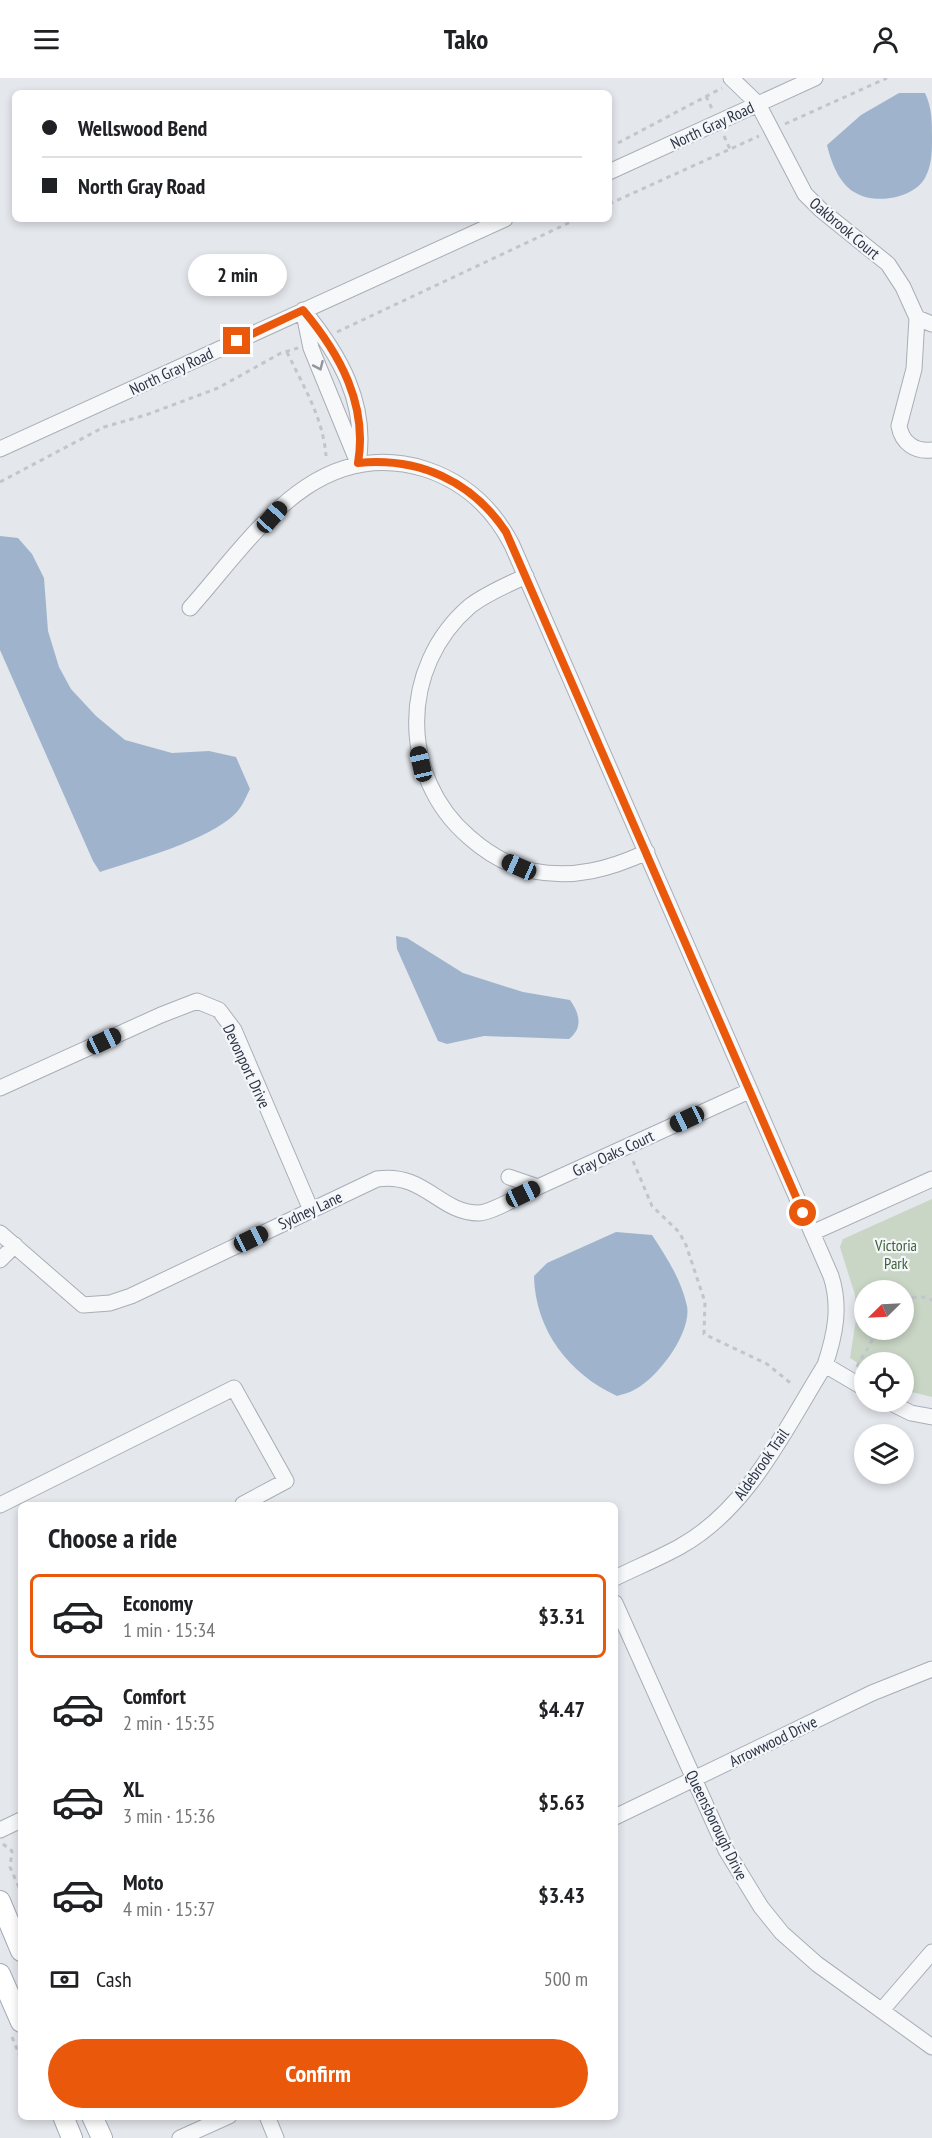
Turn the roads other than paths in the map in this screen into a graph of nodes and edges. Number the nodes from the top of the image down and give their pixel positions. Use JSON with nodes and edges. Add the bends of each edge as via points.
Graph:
{"nodes":[{"id":1,"x":815,"y":78,"type":"edge"},
{"id":2,"x":733,"y":80,"type":"edge"},
{"id":3,"x":758,"y":104,"type":"junction"},
{"id":4,"x":612,"y":171,"type":"edge"},
{"id":5,"x":498,"y":222,"type":"edge"},
{"id":6,"x":303,"y":310,"type":"junction"},
{"id":7,"x":917,"y":318,"type":"junction"},
{"id":8,"x":932,"y":324,"type":"edge"},
{"id":9,"x":0,"y":449,"type":"edge"},
{"id":10,"x":932,"y":450,"type":"edge"},
{"id":11,"x":358,"y":463,"type":"junction"},
{"id":12,"x":526,"y":576,"type":"junction"},
{"id":13,"x":190,"y":608,"type":"dead end"},
{"id":14,"x":647,"y":852,"type":"junction"},
{"id":15,"x":0,"y":1088,"type":"edge"},
{"id":16,"x":749,"y":1091,"type":"junction"},
{"id":17,"x":509,"y":1177,"type":"dead end"},
{"id":18,"x":932,"y":1179,"type":"edge"},
{"id":19,"x":538,"y":1187,"type":"junction"},
{"id":20,"x":311,"y":1210,"type":"junction"},
{"id":21,"x":0,"y":1233,"type":"edge"},
{"id":22,"x":812,"y":1233,"type":"junction"},
{"id":23,"x":15,"y":1245,"type":"junction"},
{"id":24,"x":0,"y":1260,"type":"edge"},
{"id":25,"x":825,"y":1365,"type":"junction"},
{"id":26,"x":854,"y":1382,"type":"edge"},
{"id":27,"x":909,"y":1412,"type":"edge"},
{"id":28,"x":932,"y":1417,"type":"edge"},
{"id":29,"x":28,"y":1499,"type":"edge"},
{"id":30,"x":247,"y":1502,"type":"edge"},
{"id":31,"x":0,"y":1505,"type":"edge"},
{"id":32,"x":618,"y":1577,"type":"edge"},
{"id":33,"x":618,"y":1610,"type":"edge"},
{"id":34,"x":932,"y":1669,"type":"edge"},
{"id":35,"x":694,"y":1779,"type":"junction"},
{"id":36,"x":618,"y":1816,"type":"edge"},
{"id":37,"x":18,"y":1821,"type":"edge"},
{"id":38,"x":0,"y":1830,"type":"edge"},
{"id":39,"x":0,"y":1901,"type":"edge"},
{"id":40,"x":18,"y":1944,"type":"edge"},
{"id":41,"x":932,"y":1952,"type":"edge"},
{"id":42,"x":0,"y":1974,"type":"edge"},
{"id":43,"x":882,"y":2010,"type":"junction"},
{"id":44,"x":18,"y":2015,"type":"edge"},
{"id":45,"x":932,"y":2047,"type":"edge"},
{"id":46,"x":65,"y":2120,"type":"edge"},
{"id":47,"x":94,"y":2120,"type":"edge"},
{"id":48,"x":220,"y":2120,"type":"edge"},
{"id":49,"x":269,"y":2120,"type":"edge"},
{"id":50,"x":72,"y":2138,"type":"edge"},
{"id":51,"x":102,"y":2138,"type":"edge"},
{"id":52,"x":180,"y":2138,"type":"edge"},
{"id":53,"x":276,"y":2138,"type":"edge"}],
"edges":[{"from":1,"to":3,"type":"street","name":"North Gray Road"},
{"from":2,"to":3,"type":"street","name":"Oakbrook Court"},
{"from":3,"to":4,"type":"street","name":"North Gray Road"},
{"from":3,"to":7,"type":"street","name":"Oakbrook Court","via":[[805,194],[888,264]]},
{"from":5,"to":6,"type":"street","name":"North Gray Road"},
{"from":6,"to":9,"type":"street","name":"North Gray Road"},
{"from":6,"to":11,"type":"street","one_way":true,"via":[[310,343]]},
{"from":6,"to":11,"type":"street","via":[[326,337],[357,404],[362,439]]},
{"from":7,"to":8,"type":"street"},
{"from":7,"to":10,"type":"street","name":"Oakbrook Court","via":[[914,369],[898,426],[909,445],[920,451]]},
{"from":11,"to":12,"type":"street","name":"Aldebrook Trail","via":[[408,464],[462,486],[497,519]]},
{"from":11,"to":13,"type":"street","via":[[317,479],[293,496]]},
{"from":12,"to":14,"type":"street","name":"Aldebrook Trail"},
{"from":12,"to":14,"type":"street","via":[[470,607],[431,655],[420,686],[416,714],[418,752],[426,780],[455,825],[478,845],[519,867],[555,874],[583,873],[616,866]]},
{"from":14,"to":16,"type":"street","name":"Aldebrook Trail"},
{"from":15,"to":20,"type":"street","name":"Devonport Drive","via":[[197,1001],[219,1010],[234,1030]]},
{"from":16,"to":19,"type":"street","name":"Gray Oaks Court"},
{"from":16,"to":22,"type":"street","name":"Aldebrook Trail"},
{"from":17,"to":19,"type":"street"},
{"from":18,"to":22,"type":"street"},
{"from":19,"to":20,"type":"street","name":"Sydney Lane","via":[[482,1213],[457,1209],[412,1181],[394,1176],[377,1179]]},
{"from":20,"to":23,"type":"street","name":"Sydney Lane","via":[[131,1296],[96,1306],[83,1305]]},
{"from":21,"to":23,"type":"street","name":"Sydney Lane"},
{"from":22,"to":25,"type":"street","name":"Aldebrook Trail","via":[[831,1276],[837,1304]]},
{"from":23,"to":24,"type":"street"},
{"from":25,"to":26,"type":"street"},
{"from":25,"to":32,"type":"street","name":"Aldebrook Trail","via":[[745,1491],[722,1516],[683,1546]]},
{"from":27,"to":28,"type":"street"},
{"from":29,"to":30,"type":"street","via":[[234,1388],[286,1481]]},
{"from":29,"to":31,"type":"street"},
{"from":33,"to":35,"type":"street","name":"Queensborough Drive"},
{"from":34,"to":35,"type":"street","name":"Arrowwood Drive","via":[[872,1693]]},
{"from":35,"to":36,"type":"street","name":"Arrowwood Drive"},
{"from":35,"to":43,"type":"street","name":"Queensborough Drive","via":[[734,1866],[760,1907],[817,1964]]},
{"from":37,"to":38,"type":"street"},
{"from":39,"to":40,"type":"main road"},
{"from":41,"to":43,"type":"street"},
{"from":42,"to":44,"type":"main road"},
{"from":43,"to":45,"type":"street","name":"Queensborough Drive"},
{"from":46,"to":50,"type":"main road"},
{"from":47,"to":51,"type":"main road"},
{"from":48,"to":52,"type":"street"},
{"from":49,"to":53,"type":"street"}]}
